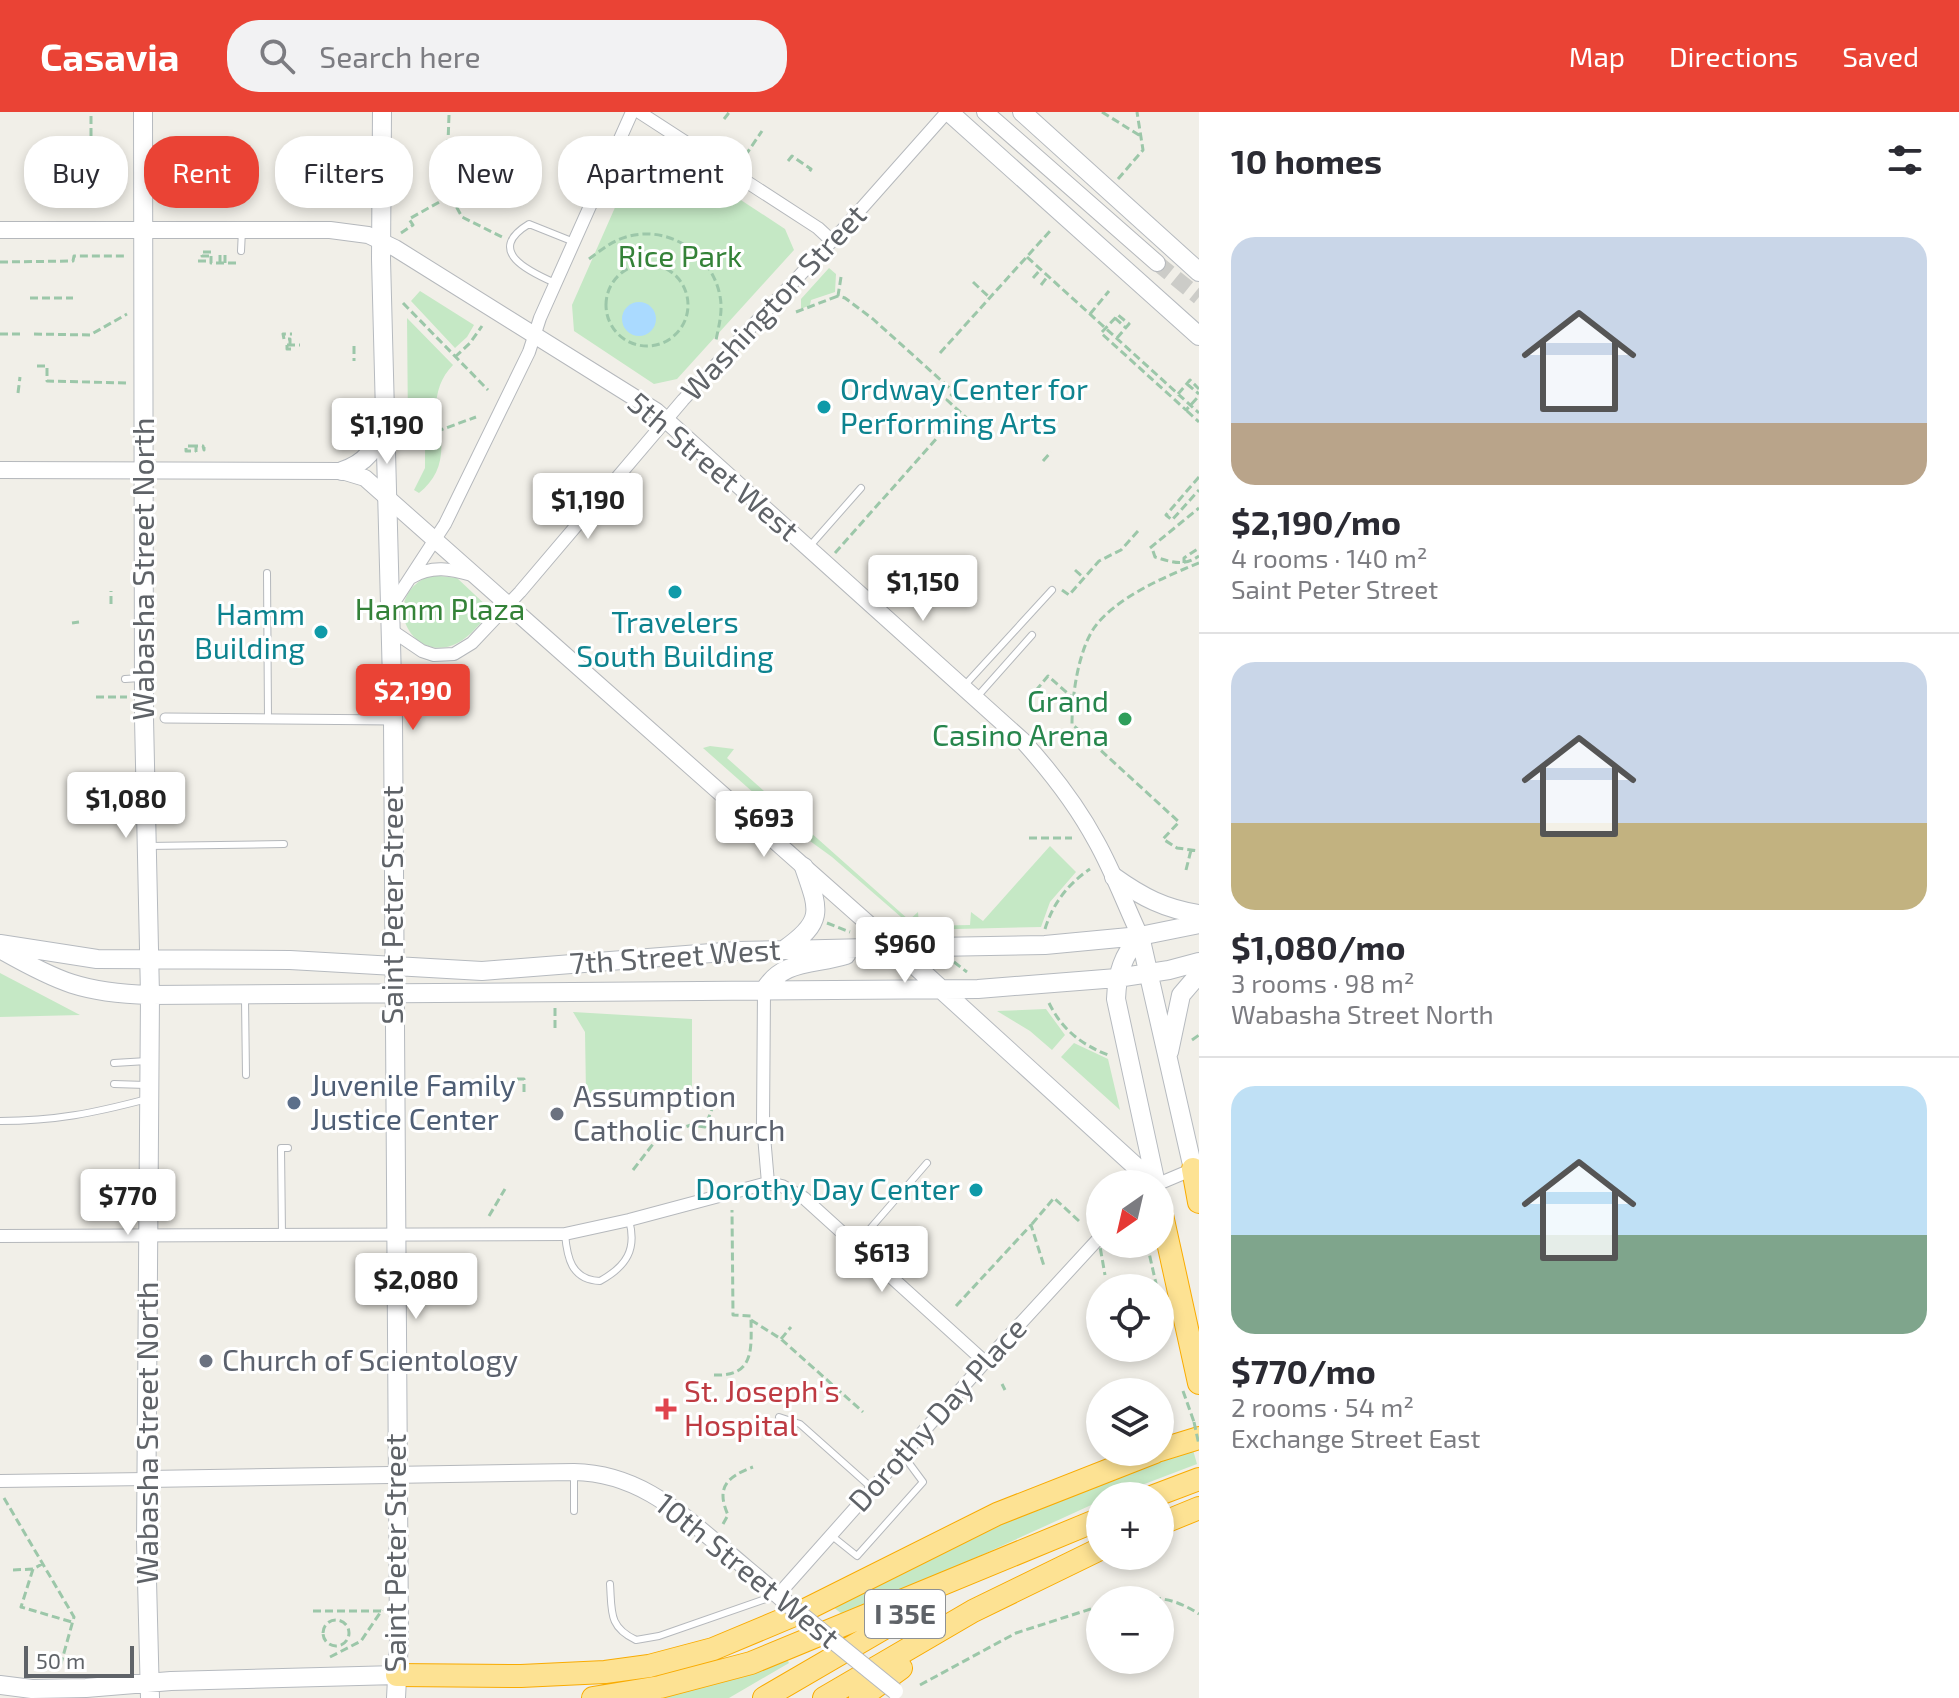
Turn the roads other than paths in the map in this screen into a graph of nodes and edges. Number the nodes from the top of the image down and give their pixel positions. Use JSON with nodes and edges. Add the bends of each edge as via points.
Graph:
{"nodes":[{"id":1,"x":143,"y":112,"type":"edge"},
{"id":2,"x":382,"y":112,"type":"edge"},
{"id":3,"x":632,"y":112,"type":"edge"},
{"id":4,"x":639,"y":112,"type":"edge"},
{"id":5,"x":948,"y":112,"type":"edge"},
{"id":6,"x":984,"y":112,"type":"edge"},
{"id":7,"x":1022,"y":112,"type":"edge"},
{"id":8,"x":0,"y":230,"type":"edge"},
{"id":9,"x":143,"y":230,"type":"junction"},
{"id":10,"x":242,"y":230,"type":"junction"},
{"id":11,"x":832,"y":241,"type":"junction"},
{"id":12,"x":382,"y":242,"type":"junction"},
{"id":13,"x":574,"y":242,"type":"junction"},
{"id":14,"x":241,"y":251,"type":"dead end"},
{"id":15,"x":1157,"y":263,"type":"tunnel mouth"},
{"id":16,"x":1199,"y":272,"type":"edge"},
{"id":17,"x":555,"y":283,"type":"junction"},
{"id":18,"x":534,"y":335,"type":"junction"},
{"id":19,"x":1199,"y":336,"type":"edge"},
{"id":20,"x":386,"y":417,"type":"junction"},
{"id":21,"x":667,"y":420,"type":"junction"},
{"id":22,"x":0,"y":470,"type":"edge"},
{"id":23,"x":143,"y":471,"type":"junction"},
{"id":24,"x":342,"y":471,"type":"junction"},
{"id":25,"x":861,"y":488,"type":"dead end"},
{"id":26,"x":388,"y":498,"type":"junction"},
{"id":27,"x":435,"y":540,"type":"junction"},
{"id":28,"x":809,"y":547,"type":"junction"},
{"id":29,"x":267,"y":573,"type":"dead end"},
{"id":30,"x":410,"y":578,"type":"junction"},
{"id":31,"x":480,"y":578,"type":"junction"},
{"id":32,"x":1052,"y":590,"type":"dead end"},
{"id":33,"x":508,"y":603,"type":"junction"},
{"id":34,"x":391,"y":607,"type":"junction"},
{"id":35,"x":391,"y":630,"type":"junction"},
{"id":36,"x":1032,"y":635,"type":"dead end"},
{"id":37,"x":970,"y":692,"type":"junction"},
{"id":38,"x":165,"y":718,"type":"dead end"},
{"id":39,"x":268,"y":719,"type":"junction"},
{"id":40,"x":393,"y":720,"type":"junction"},
{"id":41,"x":284,"y":844,"type":"dead end"},
{"id":42,"x":147,"y":846,"type":"junction"},
{"id":43,"x":804,"y":867,"type":"junction"},
{"id":44,"x":1114,"y":877,"type":"junction"},
{"id":45,"x":1199,"y":914,"type":"edge"},
{"id":46,"x":1199,"y":924,"type":"edge"},
{"id":47,"x":1140,"y":936,"type":"junction"},
{"id":48,"x":0,"y":947,"type":"edge"},
{"id":49,"x":868,"y":948,"type":"junction"},
{"id":50,"x":785,"y":949,"type":"junction"},
{"id":51,"x":898,"y":950,"type":"junction"},
{"id":52,"x":150,"y":960,"type":"junction"},
{"id":53,"x":1199,"y":962,"type":"edge"},
{"id":54,"x":392,"y":967,"type":"junction"},
{"id":55,"x":1148,"y":974,"type":"junction"},
{"id":56,"x":1199,"y":974,"type":"edge"},
{"id":57,"x":1117,"y":978,"type":"junction"},
{"id":58,"x":940,"y":989,"type":"junction"},
{"id":59,"x":764,"y":991,"type":"junction"},
{"id":60,"x":393,"y":993,"type":"junction"},
{"id":61,"x":244,"y":994,"type":"junction"},
{"id":62,"x":150,"y":995,"type":"junction"},
{"id":63,"x":1168,"y":1055,"type":"junction"},
{"id":64,"x":150,"y":1061,"type":"junction"},
{"id":65,"x":114,"y":1063,"type":"dead end"},
{"id":66,"x":246,"y":1075,"type":"dead end"},
{"id":67,"x":114,"y":1084,"type":"dead end"},
{"id":68,"x":150,"y":1092,"type":"junction"},
{"id":69,"x":0,"y":1121,"type":"edge"},
{"id":70,"x":288,"y":1148,"type":"dead end"},
{"id":71,"x":927,"y":1163,"type":"dead end"},
{"id":72,"x":1196,"y":1168,"type":"edge"},
{"id":73,"x":1140,"y":1170,"type":"edge"},
{"id":74,"x":1153,"y":1170,"type":"edge"},
{"id":75,"x":1174,"y":1177,"type":"edge"},
{"id":76,"x":768,"y":1183,"type":"junction"},
{"id":77,"x":1199,"y":1202,"type":"edge"},
{"id":78,"x":629,"y":1220,"type":"junction"},
{"id":79,"x":394,"y":1233,"type":"junction"},
{"id":80,"x":565,"y":1234,"type":"junction"},
{"id":81,"x":149,"y":1235,"type":"junction"},
{"id":82,"x":282,"y":1235,"type":"junction"},
{"id":83,"x":0,"y":1236,"type":"edge"},
{"id":84,"x":855,"y":1246,"type":"junction"},
{"id":85,"x":1086,"y":1252,"type":"edge"},
{"id":86,"x":1171,"y":1258,"type":"edge"},
{"id":87,"x":985,"y":1362,"type":"junction"},
{"id":88,"x":1199,"y":1383,"type":"edge"},
{"id":89,"x":779,"y":1417,"type":"dead end"},
{"id":90,"x":1196,"y":1430,"type":"edge"},
{"id":91,"x":1174,"y":1442,"type":"edge"},
{"id":92,"x":903,"y":1455,"type":"junction"},
{"id":93,"x":1120,"y":1466,"type":"edge"},
{"id":94,"x":574,"y":1472,"type":"junction"},
{"id":95,"x":398,"y":1476,"type":"junction"},
{"id":96,"x":147,"y":1479,"type":"junction"},
{"id":97,"x":1199,"y":1479,"type":"edge"},
{"id":98,"x":0,"y":1481,"type":"edge"},
{"id":99,"x":1174,"y":1488,"type":"edge"},
{"id":100,"x":873,"y":1489,"type":"junction"},
{"id":101,"x":1199,"y":1508,"type":"edge"},
{"id":102,"x":574,"y":1511,"type":"dead end"},
{"id":103,"x":1174,"y":1518,"type":"edge"},
{"id":104,"x":1086,"y":1525,"type":"edge"},
{"id":105,"x":832,"y":1536,"type":"junction"},
{"id":106,"x":1051,"y":1540,"type":"junction"},
{"id":107,"x":1086,"y":1556,"type":"edge"},
{"id":108,"x":610,"y":1584,"type":"dead end"},
{"id":109,"x":1008,"y":1592,"type":"junction"},
{"id":110,"x":784,"y":1600,"type":"junction"},
{"id":111,"x":0,"y":1685,"type":"edge"},
{"id":112,"x":396,"y":1688,"type":"edge"},
{"id":113,"x":151,"y":1690,"type":"edge"},
{"id":114,"x":898,"y":1695,"type":"edge"},
{"id":115,"x":593,"y":1698,"type":"edge"},
{"id":116,"x":764,"y":1698,"type":"edge"},
{"id":117,"x":824,"y":1698,"type":"edge"},
{"id":118,"x":860,"y":1698,"type":"edge"}],
"edges":[{"from":1,"to":9,"type":"main road","name":"Wabasha Street North"},
{"from":2,"to":12,"type":"main road","name":"Saint Peter Street"},
{"from":3,"to":13,"type":"street"},
{"from":4,"to":11,"type":"street"},
{"from":5,"to":11,"type":"street","name":"Washington Street"},
{"from":5,"to":19,"type":"main road"},
{"from":6,"to":15,"type":"street"},
{"from":7,"to":16,"type":"main road"},
{"from":8,"to":9,"type":"street","name":"5th Street West"},
{"from":9,"to":10,"type":"street","name":"5th Street West"},
{"from":9,"to":23,"type":"main road","name":"Wabasha Street North"},
{"from":10,"to":12,"type":"street","name":"5th Street West","via":[[330,230]]},
{"from":10,"to":14,"type":"lane"},
{"from":11,"to":21,"type":"street","name":"Washington Street"},
{"from":12,"to":18,"type":"street","name":"5th Street West"},
{"from":12,"to":20,"type":"main road","name":"Saint Peter Street"},
{"from":13,"to":17,"type":"street"},
{"from":13,"to":17,"type":"lane","via":[[529,224],[517,231],[511,247],[514,260]]},
{"from":17,"to":18,"type":"street"},
{"from":18,"to":21,"type":"street","name":"5th Street West"},
{"from":18,"to":27,"type":"street"},
{"from":20,"to":24,"type":"main road","via":[[379,442],[367,458]]},
{"from":20,"to":26,"type":"main road","name":"Saint Peter Street"},
{"from":21,"to":28,"type":"street","name":"5th Street West"},
{"from":21,"to":33,"type":"street","name":"Washington Street"},
{"from":22,"to":23,"type":"street"},
{"from":23,"to":24,"type":"street"},
{"from":23,"to":42,"type":"main road","name":"Wabasha Street North","via":[[134,678]]},
{"from":24,"to":26,"type":"street","via":[[365,478]]},
{"from":25,"to":28,"type":"lane"},
{"from":26,"to":27,"type":"street"},
{"from":26,"to":34,"type":"main road","name":"Saint Peter Street"},
{"from":27,"to":30,"type":"street"},
{"from":27,"to":31,"type":"street"},
{"from":28,"to":37,"type":"street","name":"5th Street West"},
{"from":29,"to":39,"type":"lane"},
{"from":30,"to":31,"type":"street","via":[[445,568]]},
{"from":30,"to":34,"type":"street"},
{"from":31,"to":33,"type":"street"},
{"from":32,"to":37,"type":"lane"},
{"from":33,"to":35,"type":"street","via":[[472,643],[454,654],[422,651]]},
{"from":33,"to":43,"type":"street"},
{"from":34,"to":35,"type":"main road","name":"Saint Peter Street"},
{"from":35,"to":40,"type":"main road","name":"Saint Peter Street"},
{"from":36,"to":37,"type":"lane"},
{"from":37,"to":44,"type":"street","name":"5th Street West","via":[[1023,741],[1061,787]]},
{"from":38,"to":39,"type":"street"},
{"from":39,"to":40,"type":"street"},
{"from":40,"to":54,"type":"main road","name":"Saint Peter Street"},
{"from":41,"to":42,"type":"lane"},
{"from":42,"to":52,"type":"main road","name":"Wabasha Street North"},
{"from":43,"to":50,"type":"main road","via":[[815,900],[814,918],[804,935]]},
{"from":43,"to":51,"type":"street"},
{"from":44,"to":45,"type":"main road","via":[[1164,907]]},
{"from":44,"to":47,"type":"street","name":"5th Street West"},
{"from":46,"to":47,"type":"main road","name":"7th Street West"},
{"from":47,"to":51,"type":"main road","name":"7th Street West"},
{"from":47,"to":55,"type":"main road"},
{"from":47,"to":57,"type":"main road","via":[[1127,951]]},
{"from":48,"to":52,"type":"main road","name":"7th Street West"},
{"from":48,"to":62,"type":"main road","name":"7th Street West","via":[[68,984],[96,992]]},
{"from":49,"to":50,"type":"main road","name":"7th Street West"},
{"from":49,"to":51,"type":"main road","name":"7th Street West"},
{"from":49,"to":59,"type":"main road","via":[[779,971]]},
{"from":50,"to":54,"type":"main road","name":"7th Street West","via":[[502,970]]},
{"from":51,"to":58,"type":"main road"},
{"from":52,"to":54,"type":"main road","name":"7th Street West","via":[[290,960]]},
{"from":52,"to":62,"type":"main road","name":"Wabasha Street North"},
{"from":53,"to":55,"type":"main road","name":"7th Street West"},
{"from":54,"to":60,"type":"main road","name":"Saint Peter Street"},
{"from":55,"to":57,"type":"main road","name":"7th Street West"},
{"from":55,"to":63,"type":"main road"},
{"from":56,"to":63,"type":"main road","via":[[1181,995]]},
{"from":57,"to":58,"type":"main road","name":"7th Street West"},
{"from":57,"to":74,"type":"main road","via":[[1116,999]]},
{"from":58,"to":59,"type":"main road","name":"7th Street West"},
{"from":58,"to":73,"type":"main road"},
{"from":59,"to":60,"type":"main road","name":"7th Street West"},
{"from":59,"to":76,"type":"street"},
{"from":60,"to":61,"type":"main road","name":"7th Street West"},
{"from":60,"to":79,"type":"main road","name":"Saint Peter Street"},
{"from":61,"to":62,"type":"main road","name":"7th Street West"},
{"from":61,"to":66,"type":"lane"},
{"from":62,"to":64,"type":"main road","name":"Wabasha Street North"},
{"from":63,"to":72,"type":"main road"},
{"from":64,"to":65,"type":"lane"},
{"from":64,"to":68,"type":"main road","name":"Wabasha Street North"},
{"from":67,"to":68,"type":"lane"},
{"from":68,"to":69,"type":"lane","via":[[76,1116]]},
{"from":68,"to":81,"type":"main road","name":"Wabasha Street North"},
{"from":70,"to":82,"type":"lane","via":[[281,1148]]},
{"from":71,"to":84,"type":"lane"},
{"from":72,"to":75,"type":"street"},
{"from":72,"to":77,"type":"highway"},
{"from":76,"to":78,"type":"street"},
{"from":76,"to":84,"type":"street","via":[[804,1198]]},
{"from":78,"to":80,"type":"street"},
{"from":78,"to":80,"type":"lane","via":[[630,1252],[600,1281],[575,1271]]},
{"from":79,"to":80,"type":"street"},
{"from":79,"to":82,"type":"street"},
{"from":79,"to":95,"type":"main road","name":"Saint Peter Street"},
{"from":81,"to":82,"type":"street"},
{"from":81,"to":83,"type":"street"},
{"from":81,"to":96,"type":"main road","name":"Wabasha Street North"},
{"from":84,"to":87,"type":"street"},
{"from":85,"to":87,"type":"street","name":"Dorothy Day Place"},
{"from":86,"to":88,"type":"highway"},
{"from":87,"to":92,"type":"street","name":"Dorothy Day Place"},
{"from":89,"to":100,"type":"lane","via":[[800,1424]]},
{"from":90,"to":91,"type":"highway"},
{"from":92,"to":100,"type":"street","name":"Dorothy Day Place"},
{"from":92,"to":105,"type":"lane","via":[[923,1482],[914,1493],[857,1556]]},
{"from":93,"to":112,"type":"highway","via":[[997,1514],[799,1613],[713,1649],[605,1672]]},
{"from":94,"to":95,"type":"street","name":"10th Street West"},
{"from":94,"to":102,"type":"lane"},
{"from":94,"to":110,"type":"street","name":"10th Street West","via":[[629,1482],[653,1493]]},
{"from":95,"to":96,"type":"street","name":"10th Street West"},
{"from":95,"to":112,"type":"main road","name":"Saint Peter Street"},
{"from":96,"to":98,"type":"street"},
{"from":96,"to":113,"type":"main road","name":"Wabasha Street North"},
{"from":97,"to":99,"type":"highway"},
{"from":100,"to":105,"type":"street","name":"Dorothy Day Place"},
{"from":101,"to":103,"type":"highway"},
{"from":104,"to":106,"type":"highway","number":"I 35E"},
{"from":105,"to":110,"type":"street","name":"Dorothy Day Place"},
{"from":106,"to":115,"type":"highway","via":[[751,1663]]},
{"from":106,"to":116,"type":"highway","number":"I 35E","via":[[908,1613]]},
{"from":107,"to":109,"type":"highway","number":"I 35E"},
{"from":108,"to":110,"type":"lane","via":[[617,1629],[636,1640]]},
{"from":109,"to":117,"type":"highway","number":"I 35E"},
{"from":109,"to":118,"type":"highway"},
{"from":110,"to":114,"type":"street","name":"10th Street West","bridge":true},
{"from":111,"to":113,"type":"main road"},
{"from":112,"to":113,"type":"main road"}]}
